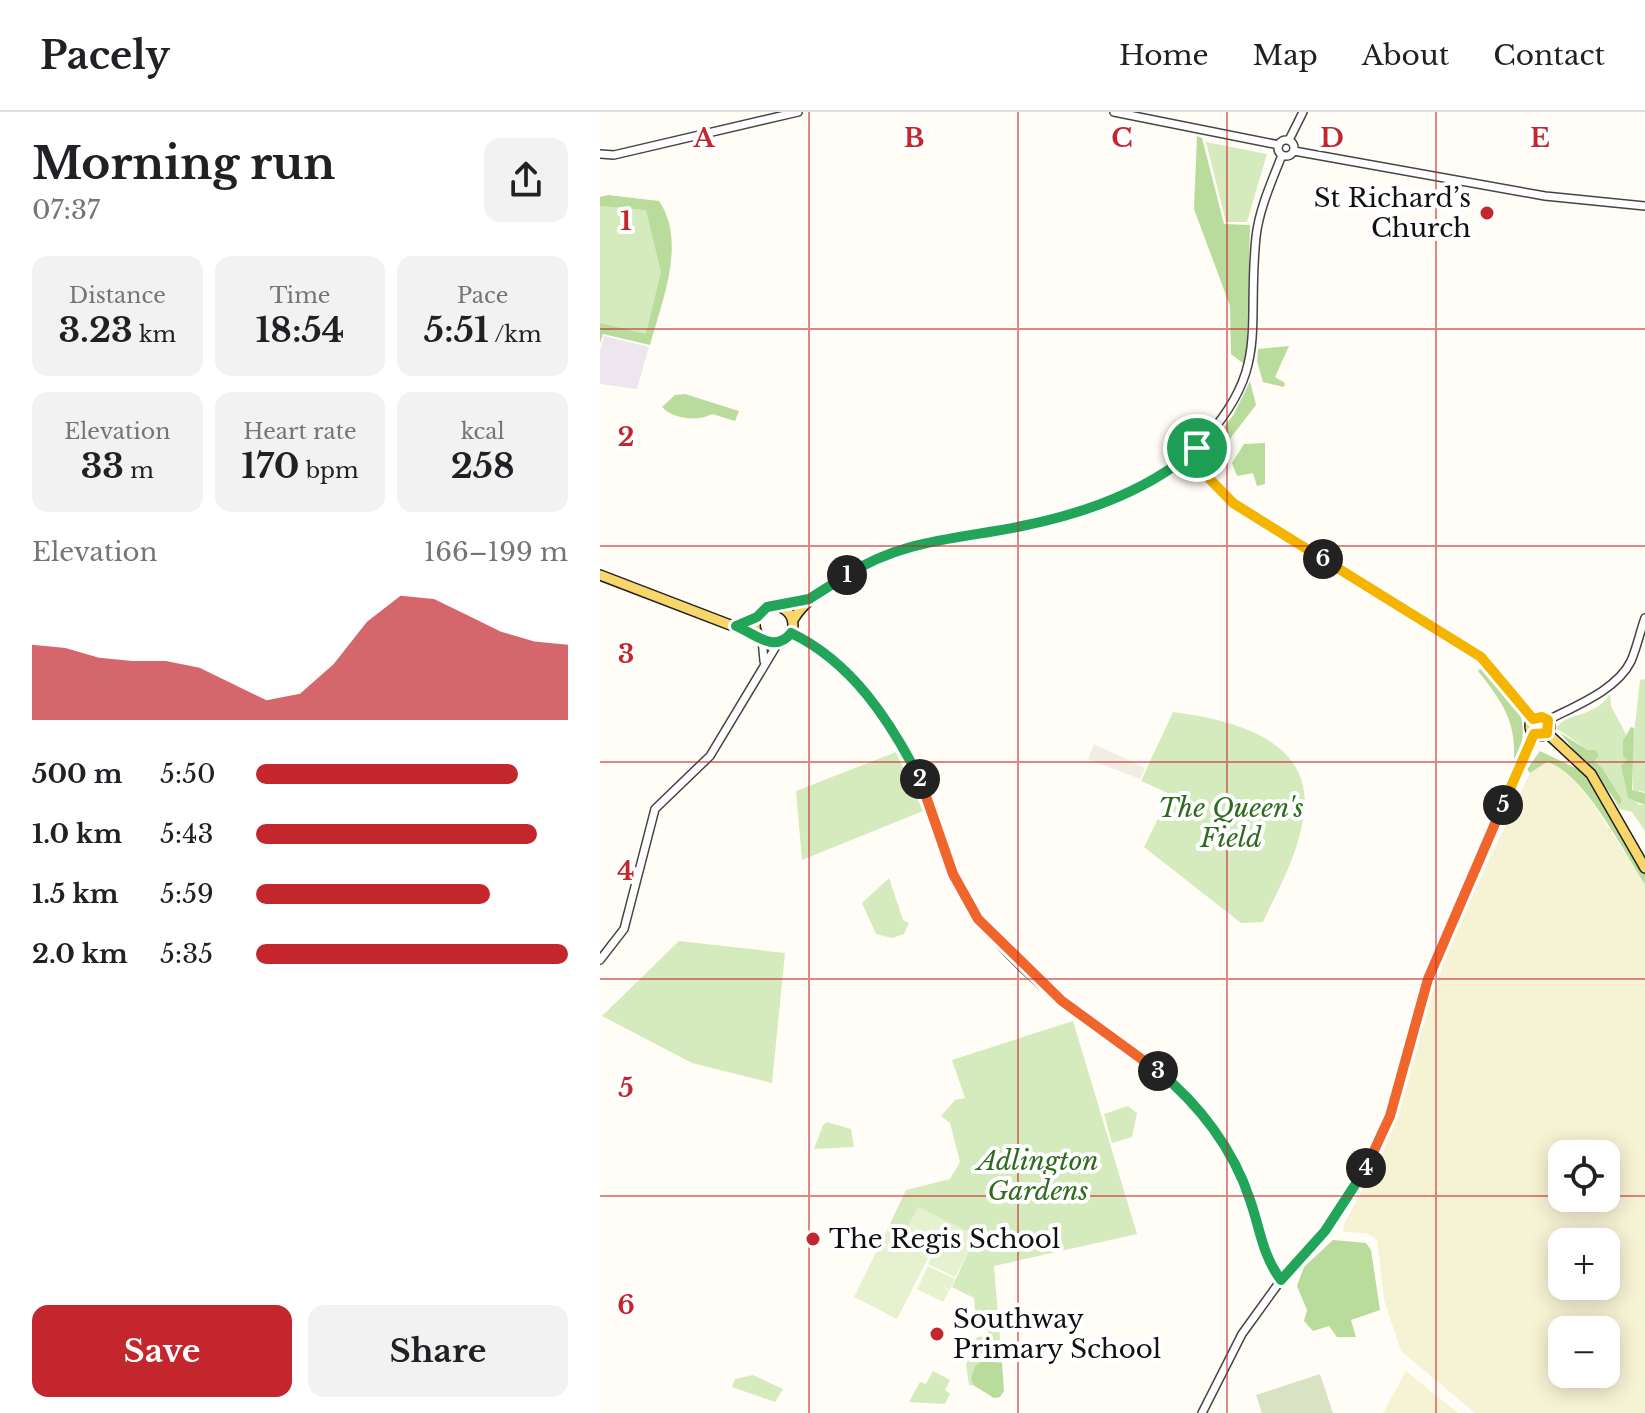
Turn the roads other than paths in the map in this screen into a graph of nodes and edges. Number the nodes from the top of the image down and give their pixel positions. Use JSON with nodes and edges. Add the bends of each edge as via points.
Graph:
{"nodes":[{"id":1,"x":798,"y":112,"type":"edge"},
{"id":2,"x":1114,"y":112,"type":"edge"},
{"id":3,"x":1303,"y":112,"type":"edge"},
{"id":4,"x":1289,"y":140,"type":"junction"},
{"id":5,"x":1279,"y":145,"type":"junction"},
{"id":6,"x":1294,"y":151,"type":"junction"},
{"id":7,"x":600,"y":154,"type":"edge"},
{"id":8,"x":1282,"y":155,"type":"junction"},
{"id":9,"x":1645,"y":206,"type":"edge"},
{"id":10,"x":1197,"y":448,"type":"junction"},
{"id":11,"x":1180,"y":462,"type":"junction"},
{"id":12,"x":1195,"y":464,"type":"junction"},
{"id":13,"x":600,"y":575,"type":"edge"},
{"id":14,"x":809,"y":599,"type":"junction"},
{"id":15,"x":778,"y":606,"type":"junction"},
{"id":16,"x":757,"y":617,"type":"junction"},
{"id":17,"x":1645,"y":618,"type":"edge"},
{"id":18,"x":793,"y":620,"type":"junction"},
{"id":19,"x":736,"y":626,"type":"junction"},
{"id":20,"x":791,"y":633,"type":"junction"},
{"id":21,"x":761,"y":637,"type":"junction"},
{"id":22,"x":778,"y":643,"type":"junction"},
{"id":23,"x":764,"y":663,"type":"junction"},
{"id":24,"x":1533,"y":719,"type":"junction"},
{"id":25,"x":1548,"y":720,"type":"junction"},
{"id":26,"x":1547,"y":733,"type":"junction"},
{"id":27,"x":1534,"y":734,"type":"junction"},
{"id":28,"x":1645,"y":868,"type":"edge"},
{"id":29,"x":600,"y":960,"type":"edge"},
{"id":30,"x":1281,"y":1280,"type":"junction"},
{"id":31,"x":1202,"y":1413,"type":"edge"}],
"edges":[{"from":1,"to":7,"type":"street"},
{"from":2,"to":5,"type":"street"},
{"from":3,"to":4,"type":"street"},
{"from":4,"to":5,"type":"street"},
{"from":4,"to":6,"type":"street"},
{"from":5,"to":8,"type":"street"},
{"from":6,"to":8,"type":"street"},
{"from":6,"to":9,"type":"street","via":[[1568,200]]},
{"from":8,"to":10,"type":"street","via":[[1256,236],[1248,368],[1237,398]]},
{"from":10,"to":11,"type":"main road","via":[[1181,447]]},
{"from":10,"to":12,"type":"main road"},
{"from":11,"to":12,"type":"main road"},
{"from":11,"to":14,"type":"main road","via":[[1140,486],[1067,514],[895,549]]},
{"from":12,"to":24,"type":"main road","via":[[1233,503],[1481,657]]},
{"from":13,"to":19,"type":"main road"},
{"from":14,"to":15,"type":"main road"},
{"from":14,"to":18,"type":"main road"},
{"from":15,"to":16,"type":"main road","via":[[767,607]]},
{"from":15,"to":18,"type":"main road"},
{"from":16,"to":19,"type":"main road"},
{"from":16,"to":21,"type":"main road"},
{"from":17,"to":25,"type":"street","via":[[1631,660],[1620,675],[1588,700]]},
{"from":18,"to":20,"type":"main road"},
{"from":19,"to":21,"type":"main road"},
{"from":20,"to":22,"type":"main road"},
{"from":20,"to":30,"type":"street","via":[[818,648],[864,690],[887,720],[919,777],[953,874],[978,919],[1062,1001],[1169,1080],[1205,1118],[1244,1184],[1262,1246]]},
{"from":21,"to":22,"type":"main road"},
{"from":21,"to":23,"type":"street"},
{"from":22,"to":23,"type":"street"},
{"from":23,"to":29,"type":"street","via":[[710,756],[655,809],[624,929]]},
{"from":24,"to":25,"type":"main road"},
{"from":24,"to":27,"type":"main road"},
{"from":25,"to":26,"type":"main road"},
{"from":26,"to":27,"type":"main road"},
{"from":26,"to":28,"type":"main road","via":[[1591,774]]},
{"from":27,"to":30,"type":"street","via":[[1428,979],[1381,1137],[1349,1198]]},
{"from":30,"to":31,"type":"street","via":[[1242,1334]]}]}
